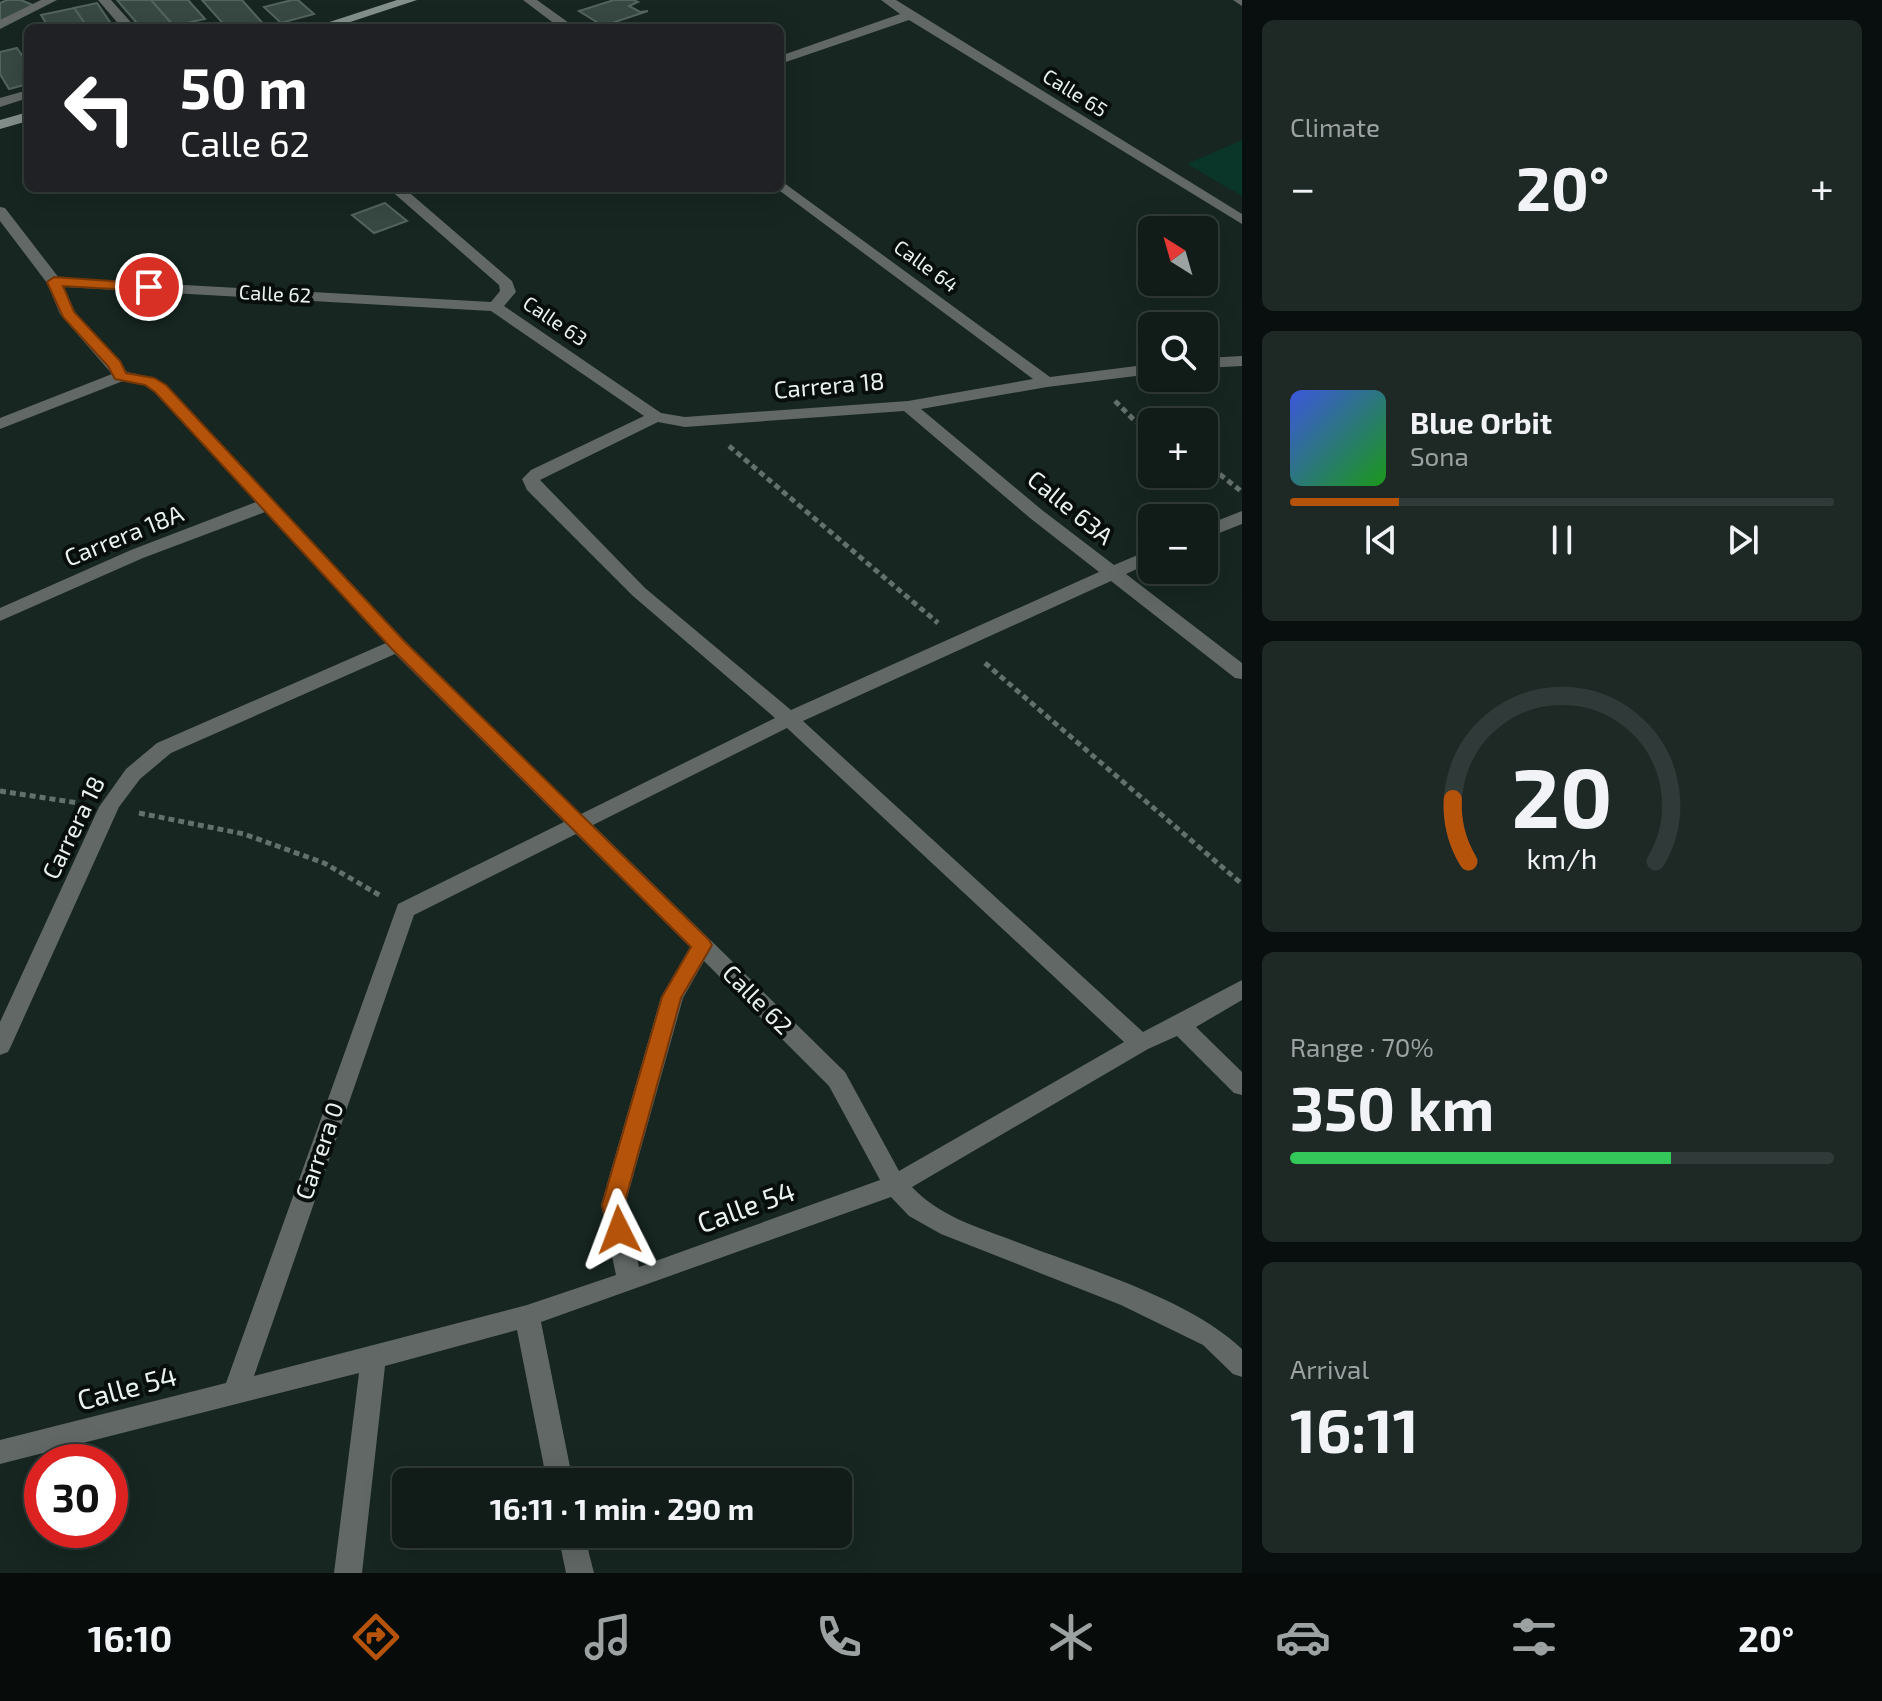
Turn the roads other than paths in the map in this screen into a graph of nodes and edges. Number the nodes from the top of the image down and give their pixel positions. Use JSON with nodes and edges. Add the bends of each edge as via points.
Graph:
{"nodes":[{"id":1,"x":51,"y":0,"type":"edge"},
{"id":2,"x":104,"y":0,"type":"edge"},
{"id":3,"x":411,"y":0,"type":"edge"},
{"id":4,"x":529,"y":0,"type":"edge"},
{"id":5,"x":887,"y":0,"type":"edge"},
{"id":6,"x":910,"y":15,"type":"junction"},
{"id":7,"x":125,"y":24,"type":"edge"},
{"id":8,"x":331,"y":24,"type":"edge"},
{"id":9,"x":563,"y":24,"type":"edge"},
{"id":10,"x":0,"y":25,"type":"edge"},
{"id":11,"x":784,"y":59,"type":"edge"},
{"id":12,"x":24,"y":95,"type":"edge"},
{"id":13,"x":0,"y":103,"type":"edge"},
{"id":14,"x":24,"y":117,"type":"edge"},
{"id":15,"x":0,"y":125,"type":"edge"},
{"id":16,"x":784,"y":187,"type":"edge"},
{"id":17,"x":402,"y":192,"type":"edge"},
{"id":18,"x":0,"y":211,"type":"edge"},
{"id":19,"x":1242,"y":220,"type":"edge"},
{"id":20,"x":54,"y":282,"type":"junction"},
{"id":21,"x":495,"y":307,"type":"junction"},
{"id":22,"x":1242,"y":361,"type":"edge"},
{"id":23,"x":1218,"y":362,"type":"edge"},
{"id":24,"x":1138,"y":371,"type":"edge"},
{"id":25,"x":121,"y":376,"type":"junction"},
{"id":26,"x":1047,"y":382,"type":"junction"},
{"id":27,"x":908,"y":406,"type":"junction"},
{"id":28,"x":656,"y":417,"type":"junction"},
{"id":29,"x":0,"y":424,"type":"edge"},
{"id":30,"x":268,"y":504,"type":"junction"},
{"id":31,"x":1242,"y":517,"type":"edge"},
{"id":32,"x":1218,"y":527,"type":"edge"},
{"id":33,"x":1138,"y":561,"type":"edge"},
{"id":34,"x":1111,"y":572,"type":"junction"},
{"id":35,"x":0,"y":615,"type":"edge"},
{"id":36,"x":398,"y":645,"type":"junction"},
{"id":37,"x":1242,"y":673,"type":"edge"},
{"id":38,"x":789,"y":719,"type":"junction"},
{"id":39,"x":577,"y":823,"type":"junction"},
{"id":40,"x":702,"y":945,"type":"junction"},
{"id":41,"x":1242,"y":989,"type":"edge"},
{"id":42,"x":1180,"y":1025,"type":"junction"},
{"id":43,"x":1140,"y":1043,"type":"junction"},
{"id":44,"x":0,"y":1046,"type":"edge"},
{"id":45,"x":1242,"y":1086,"type":"edge"},
{"id":46,"x":895,"y":1185,"type":"junction"},
{"id":47,"x":630,"y":1281,"type":"junction"},
{"id":48,"x":527,"y":1316,"type":"junction"},
{"id":49,"x":373,"y":1358,"type":"junction"},
{"id":50,"x":1242,"y":1366,"type":"edge"},
{"id":51,"x":236,"y":1391,"type":"junction"},
{"id":52,"x":0,"y":1452,"type":"edge"},
{"id":53,"x":557,"y":1468,"type":"edge"},
{"id":54,"x":574,"y":1548,"type":"edge"},
{"id":55,"x":348,"y":1573,"type":"edge"},
{"id":56,"x":580,"y":1573,"type":"edge"}],
"edges":[{"from":1,"to":10,"type":"street"},
{"from":2,"to":7,"type":"street"},
{"from":3,"to":8,"type":"main road"},
{"from":4,"to":9,"type":"street"},
{"from":5,"to":6,"type":"street","name":"Calle 65"},
{"from":6,"to":11,"type":"street"},
{"from":6,"to":19,"type":"street","name":"Calle 65"},
{"from":12,"to":13,"type":"street"},
{"from":14,"to":15,"type":"main road"},
{"from":16,"to":26,"type":"street","name":"Calle 64"},
{"from":17,"to":21,"type":"street","name":"Calle 63","via":[[507,284],[508,292]]},
{"from":18,"to":20,"type":"street"},
{"from":20,"to":21,"type":"street","name":"Calle 62"},
{"from":20,"to":25,"type":"street","via":[[68,314]]},
{"from":21,"to":28,"type":"street","name":"Calle 63"},
{"from":22,"to":23,"type":"street"},
{"from":24,"to":26,"type":"street","name":"Carrera 18"},
{"from":25,"to":29,"type":"street"},
{"from":25,"to":30,"type":"street","name":"Calle 62","via":[[161,389]]},
{"from":26,"to":27,"type":"street","name":"Carrera 18"},
{"from":27,"to":28,"type":"street","name":"Carrera 18","via":[[701,423]]},
{"from":27,"to":34,"type":"street","name":"Calle 63A"},
{"from":28,"to":38,"type":"street","via":[[537,474],[531,479],[533,486],[639,592]]},
{"from":30,"to":35,"type":"street","name":"Carrera 18A"},
{"from":30,"to":36,"type":"street","name":"Calle 62"},
{"from":31,"to":32,"type":"street"},
{"from":33,"to":34,"type":"street"},
{"from":34,"to":37,"type":"street","name":"Calle 63A"},
{"from":34,"to":38,"type":"street"},
{"from":36,"to":39,"type":"street","name":"Calle 62"},
{"from":36,"to":44,"type":"street","name":"Carrera 18","via":[[164,748],[138,767],[109,807]]},
{"from":38,"to":39,"type":"street"},
{"from":38,"to":43,"type":"street"},
{"from":39,"to":40,"type":"street","name":"Calle 62"},
{"from":39,"to":51,"type":"street","name":"Carrera 0","via":[[405,910]]},
{"from":40,"to":46,"type":"street","name":"Calle 62","via":[[837,1079]]},
{"from":40,"to":47,"type":"street","via":[[672,997],[613,1205]]},
{"from":41,"to":42,"type":"street","name":"Calle 54"},
{"from":42,"to":43,"type":"street","name":"Calle 54"},
{"from":42,"to":45,"type":"street"},
{"from":43,"to":46,"type":"street","name":"Calle 54"},
{"from":46,"to":47,"type":"street","name":"Calle 54"},
{"from":46,"to":50,"type":"street","name":"Calle 62","via":[[917,1209],[949,1227],[1130,1297],[1212,1337]]},
{"from":47,"to":48,"type":"street","name":"Calle 54"},
{"from":48,"to":49,"type":"street","name":"Calle 54"},
{"from":48,"to":53,"type":"street"},
{"from":49,"to":51,"type":"street","name":"Calle 54"},
{"from":49,"to":55,"type":"street"},
{"from":51,"to":52,"type":"street","name":"Calle 54"},
{"from":54,"to":56,"type":"street"}]}
